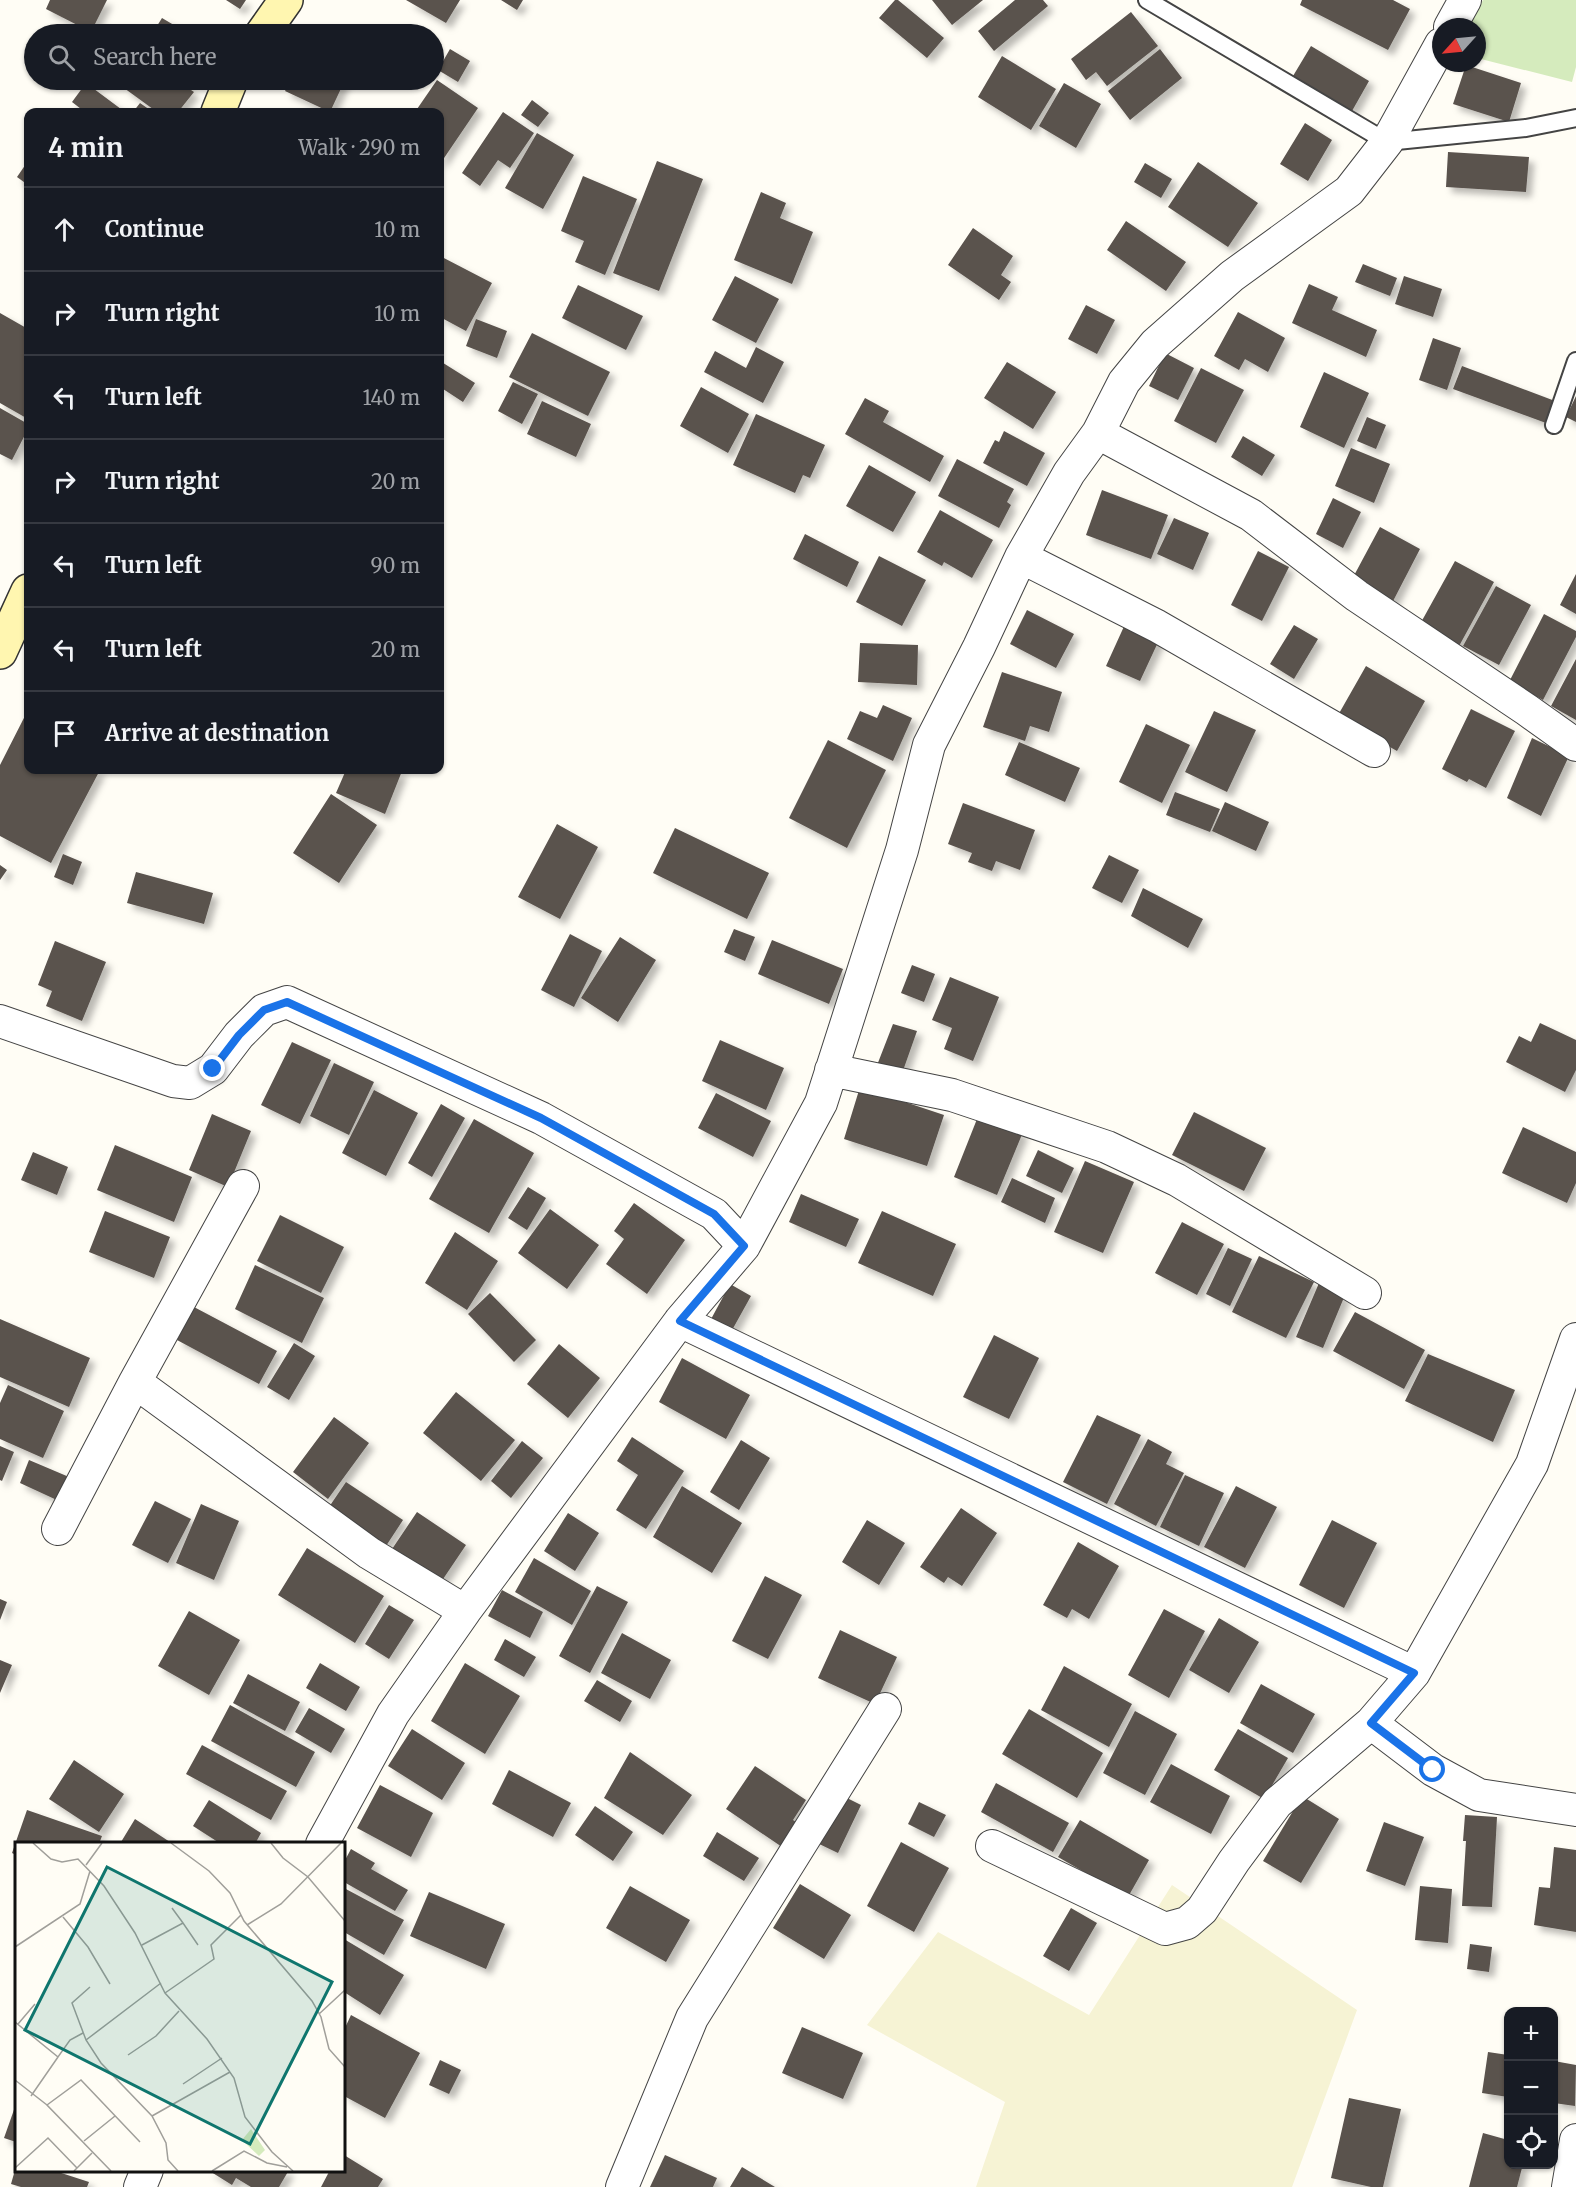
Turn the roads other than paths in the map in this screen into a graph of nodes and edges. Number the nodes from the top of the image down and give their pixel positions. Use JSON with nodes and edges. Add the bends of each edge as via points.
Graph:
{"nodes":[{"id":1,"x":286,"y":0,"type":"edge"},
{"id":2,"x":1147,"y":0,"type":"edge"},
{"id":3,"x":1465,"y":0,"type":"edge"},
{"id":4,"x":1455,"y":18,"type":"edge"},
{"id":5,"x":269,"y":24,"type":"edge"},
{"id":6,"x":1432,"y":60,"type":"edge"},
{"id":7,"x":227,"y":90,"type":"edge"},
{"id":8,"x":220,"y":108,"type":"edge"},
{"id":9,"x":1576,"y":118,"type":"edge"},
{"id":10,"x":1387,"y":142,"type":"junction"},
{"id":11,"x":1576,"y":361,"type":"edge"},
{"id":12,"x":1554,"y":425,"type":"dead end"},
{"id":13,"x":1098,"y":433,"type":"junction"},
{"id":14,"x":1021,"y":557,"type":"junction"},
{"id":15,"x":24,"y":600,"type":"edge"},
{"id":16,"x":0,"y":652,"type":"edge"},
{"id":17,"x":1576,"y":745,"type":"edge"},
{"id":18,"x":1374,"y":751,"type":"dead end"},
{"id":19,"x":0,"y":1021,"type":"edge"},
{"id":20,"x":831,"y":1070,"type":"junction"},
{"id":21,"x":243,"y":1186,"type":"dead end"},
{"id":22,"x":744,"y":1246,"type":"junction"},
{"id":23,"x":1365,"y":1293,"type":"dead end"},
{"id":24,"x":680,"y":1321,"type":"junction"},
{"id":25,"x":1576,"y":1340,"type":"edge"},
{"id":26,"x":135,"y":1382,"type":"junction"},
{"id":27,"x":58,"y":1529,"type":"dead end"},
{"id":28,"x":465,"y":1611,"type":"junction"},
{"id":29,"x":1414,"y":1673,"type":"junction"},
{"id":30,"x":885,"y":1709,"type":"dead end"},
{"id":31,"x":1371,"y":1723,"type":"junction"},
{"id":32,"x":1576,"y":1810,"type":"edge"},
{"id":33,"x":323,"y":1842,"type":"edge"},
{"id":34,"x":992,"y":1846,"type":"dead end"},
{"id":35,"x":1576,"y":2140,"type":"edge"},
{"id":36,"x":146,"y":2172,"type":"edge"},
{"id":37,"x":140,"y":2187,"type":"edge"},
{"id":38,"x":622,"y":2187,"type":"edge"},
{"id":39,"x":1568,"y":2187,"type":"edge"}],
"edges":[{"from":1,"to":5,"type":"main road"},
{"from":2,"to":10,"type":"lane"},
{"from":3,"to":4,"type":"street"},
{"from":6,"to":10,"type":"street"},
{"from":7,"to":8,"type":"main road"},
{"from":9,"to":10,"type":"lane","via":[[1526,128]]},
{"from":10,"to":13,"type":"street","via":[[1349,190],[1232,276],[1155,344],[1124,382]]},
{"from":11,"to":12,"type":"lane"},
{"from":13,"to":14,"type":"street","via":[[1069,473]]},
{"from":13,"to":17,"type":"street","via":[[1251,515],[1357,596]]},
{"from":14,"to":18,"type":"street","via":[[1157,626]]},
{"from":14,"to":20,"type":"street","via":[[929,745],[902,850]]},
{"from":15,"to":16,"type":"main road"},
{"from":19,"to":22,"type":"street","via":[[173,1081],[190,1083],[213,1069],[264,1010],[287,1002],[541,1118],[714,1214]]},
{"from":20,"to":22,"type":"street","via":[[821,1102]]},
{"from":20,"to":23,"type":"street","via":[[952,1095],[1107,1147],[1177,1180]]},
{"from":21,"to":26,"type":"street"},
{"from":22,"to":24,"type":"street"},
{"from":24,"to":28,"type":"street"},
{"from":24,"to":29,"type":"street"},
{"from":25,"to":29,"type":"street","via":[[1532,1464]]},
{"from":26,"to":27,"type":"street"},
{"from":26,"to":28,"type":"street","via":[[369,1553]]},
{"from":28,"to":33,"type":"street","via":[[393,1714]]},
{"from":29,"to":31,"type":"street"},
{"from":30,"to":38,"type":"street","via":[[692,2018]]},
{"from":31,"to":32,"type":"street","via":[[1433,1770],[1479,1795]]},
{"from":31,"to":34,"type":"street","via":[[1277,1803],[1202,1910],[1186,1923],[1164,1929]]},
{"from":35,"to":39,"type":"street"},
{"from":36,"to":37,"type":"street"}]}
